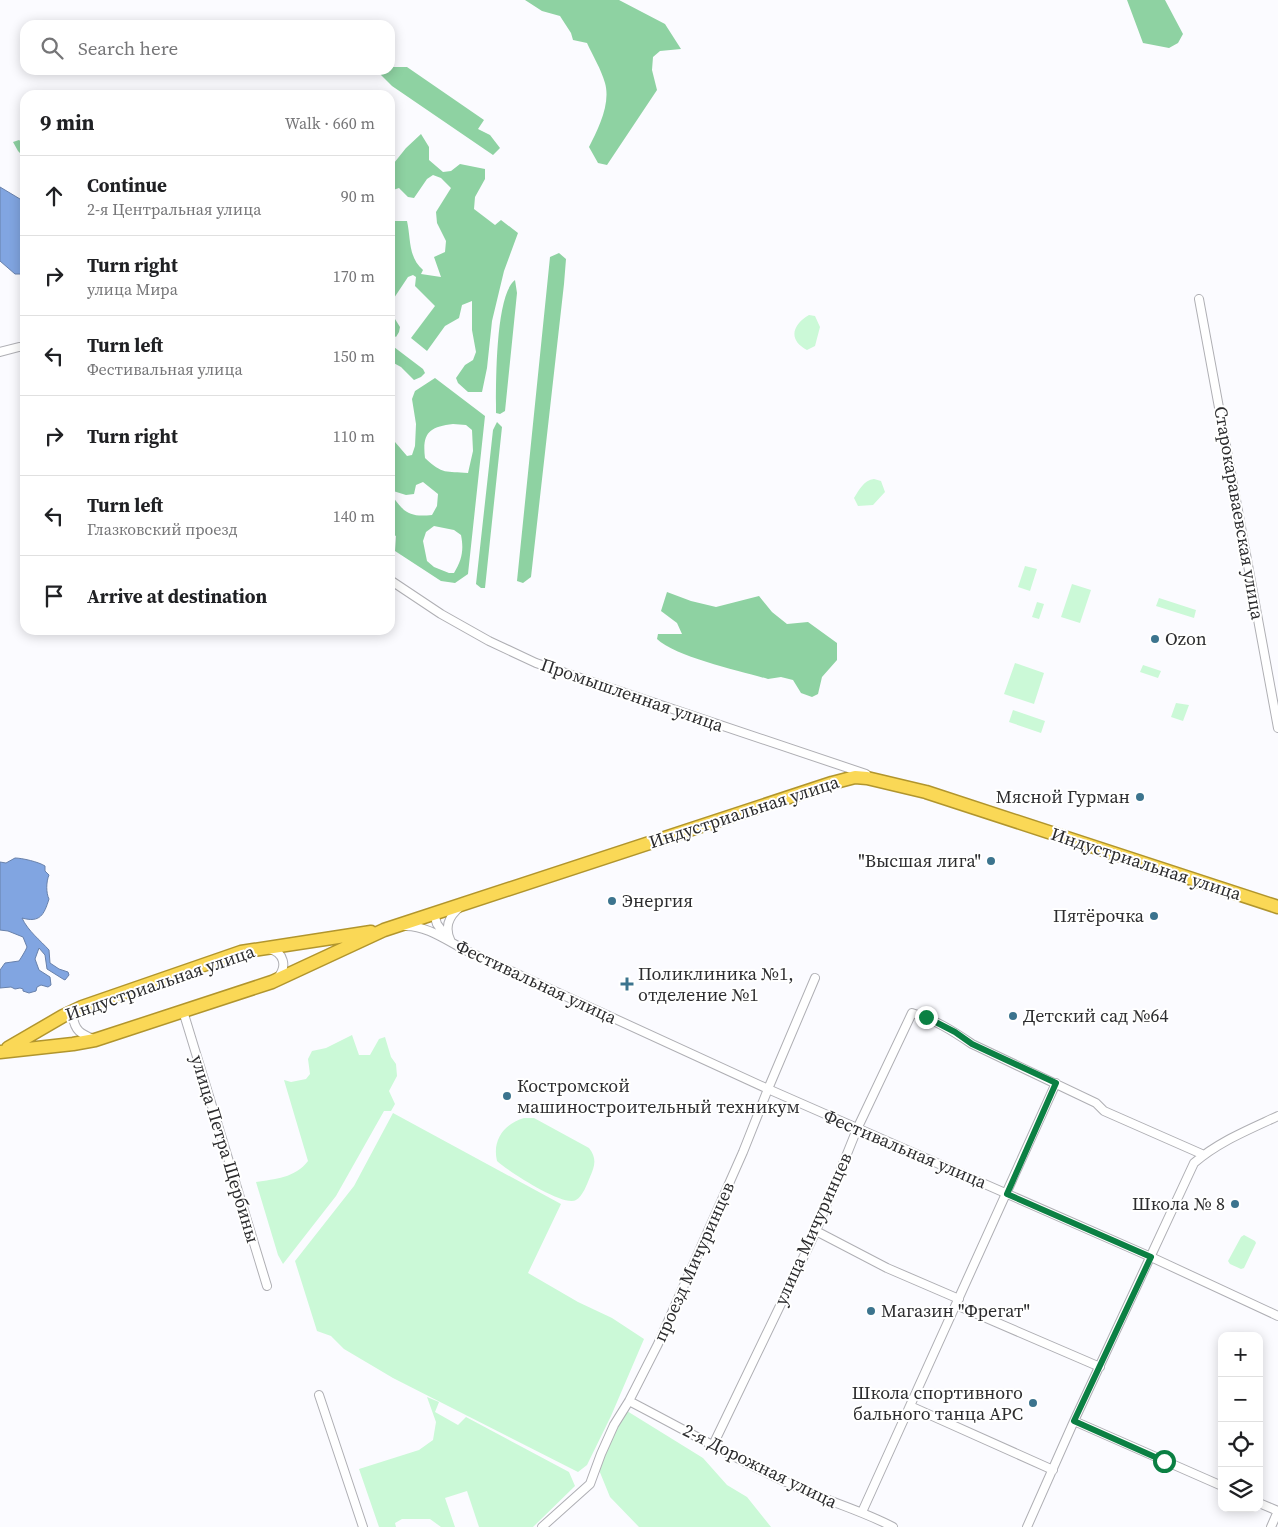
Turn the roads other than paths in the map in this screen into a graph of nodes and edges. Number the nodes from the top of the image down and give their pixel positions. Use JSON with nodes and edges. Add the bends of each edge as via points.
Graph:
{"nodes":[{"id":1,"x":1199,"y":299,"type":"dead end"},
{"id":2,"x":20,"y":347,"type":"edge"},
{"id":3,"x":0,"y":352,"type":"edge"},
{"id":4,"x":395,"y":583,"type":"edge"},
{"id":5,"x":1278,"y":728,"type":"edge"},
{"id":6,"x":886,"y":781,"type":"junction"},
{"id":7,"x":464,"y":904,"type":"junction"},
{"id":8,"x":1278,"y":907,"type":"edge"},
{"id":9,"x":434,"y":914,"type":"junction"},
{"id":10,"x":389,"y":928,"type":"junction"},
{"id":11,"x":450,"y":942,"type":"junction"},
{"id":12,"x":264,"y":948,"type":"junction"},
{"id":13,"x":816,"y":978,"type":"dead end"},
{"id":14,"x":272,"y":982,"type":"junction"},
{"id":15,"x":82,"y":1006,"type":"junction"},
{"id":16,"x":183,"y":1011,"type":"junction"},
{"id":17,"x":95,"y":1040,"type":"junction"},
{"id":18,"x":2,"y":1051,"type":"edge"},
{"id":19,"x":1056,"y":1083,"type":"junction"},
{"id":20,"x":768,"y":1089,"type":"junction"},
{"id":21,"x":1278,"y":1116,"type":"edge"},
{"id":22,"x":857,"y":1129,"type":"junction"},
{"id":23,"x":1204,"y":1155,"type":"junction"},
{"id":24,"x":1007,"y":1194,"type":"junction"},
{"id":25,"x":816,"y":1230,"type":"junction"},
{"id":26,"x":1151,"y":1257,"type":"junction"},
{"id":27,"x":266,"y":1286,"type":"dead end"},
{"id":28,"x":957,"y":1302,"type":"junction"},
{"id":29,"x":1278,"y":1316,"type":"edge"},
{"id":30,"x":1100,"y":1367,"type":"junction"},
{"id":31,"x":319,"y":1395,"type":"dead end"},
{"id":32,"x":630,"y":1401,"type":"junction"},
{"id":33,"x":910,"y":1406,"type":"junction"},
{"id":34,"x":1074,"y":1421,"type":"junction"},
{"id":35,"x":713,"y":1445,"type":"junction"},
{"id":36,"x":1053,"y":1470,"type":"junction"},
{"id":37,"x":1218,"y":1484,"type":"edge"},
{"id":38,"x":1263,"y":1505,"type":"edge"},
{"id":39,"x":1278,"y":1511,"type":"edge"},
{"id":40,"x":862,"y":1512,"type":"junction"},
{"id":41,"x":363,"y":1527,"type":"edge"},
{"id":42,"x":542,"y":1527,"type":"edge"},
{"id":43,"x":893,"y":1527,"type":"edge"},
{"id":44,"x":1027,"y":1527,"type":"edge"},
{"id":45,"x":1271,"y":1527,"type":"edge"}],
"edges":[{"from":1,"to":5,"type":"street","name":"Старокараваевская улица"},
{"from":2,"to":3,"type":"street"},
{"from":4,"to":6,"type":"street","name":"Промышленная улица","via":[[488,641],[536,663]]},
{"from":6,"to":7,"type":"highway","name":"Индустриальная улица","via":[[855,777],[832,783]]},
{"from":6,"to":8,"type":"highway","name":"Индустриальная улица"},
{"from":7,"to":9,"type":"highway","name":"Индустриальная улица"},
{"from":7,"to":11,"type":"street","via":[[449,918],[447,935]]},
{"from":9,"to":10,"type":"highway","name":"Индустриальная улица"},
{"from":9,"to":11,"type":"street"},
{"from":10,"to":11,"type":"street","name":"Фестивальная улица","via":[[410,926],[437,934]]},
{"from":10,"to":12,"type":"highway","name":"Индустриальная улица"},
{"from":10,"to":14,"type":"highway","name":"Индустриальная улица"},
{"from":11,"to":20,"type":"street","name":"Фестивальная улица"},
{"from":12,"to":14,"type":"street","via":[[276,951],[282,957],[280,974]]},
{"from":12,"to":15,"type":"highway","name":"Индустриальная улица","via":[[241,952]]},
{"from":13,"to":20,"type":"street","name":"проезд Мичуринцев"},
{"from":14,"to":16,"type":"highway","name":"Индустриальная улица"},
{"from":15,"to":17,"type":"street","via":[[73,1017],[74,1025],[78,1031]]},
{"from":15,"to":18,"type":"highway","name":"Индустриальная улица"},
{"from":16,"to":17,"type":"highway","name":"Индустриальная улица"},
{"from":16,"to":27,"type":"street","name":"улица Петра Щербины"},
{"from":17,"to":18,"type":"highway","name":"Индустриальная улица"},
{"from":19,"to":22,"type":"street","name":"улица Мичуринцев","via":[[972,1044],[926,1017],[912,1013]]},
{"from":19,"to":23,"type":"street","via":[[1096,1103],[1104,1111]]},
{"from":19,"to":24,"type":"street"},
{"from":20,"to":22,"type":"street","name":"Фестивальная улица"},
{"from":20,"to":32,"type":"street","name":"проезд Мичуринцев","via":[[744,1152]]},
{"from":21,"to":23,"type":"street","via":[[1227,1139]]},
{"from":22,"to":24,"type":"street","name":"Фестивальная улица"},
{"from":22,"to":25,"type":"street","name":"улица Мичуринцев"},
{"from":23,"to":26,"type":"street","via":[[1194,1163]]},
{"from":24,"to":26,"type":"street","name":"Фестивальная улица"},
{"from":24,"to":28,"type":"street"},
{"from":25,"to":28,"type":"street"},
{"from":25,"to":35,"type":"street","name":"улица Мичуринцев"},
{"from":26,"to":29,"type":"street","name":"Фестивальная улица"},
{"from":26,"to":30,"type":"street"},
{"from":28,"to":30,"type":"street"},
{"from":28,"to":33,"type":"street"},
{"from":30,"to":34,"type":"street"},
{"from":31,"to":41,"type":"street"},
{"from":32,"to":35,"type":"street","name":"2-я Дорожная улица"},
{"from":32,"to":42,"type":"street","name":"проезд Мичуринцев","via":[[614,1424],[590,1484]]},
{"from":33,"to":36,"type":"street"},
{"from":33,"to":40,"type":"street"},
{"from":34,"to":36,"type":"street"},
{"from":34,"to":37,"type":"street"},
{"from":35,"to":40,"type":"street","name":"2-я Дорожная улица","via":[[798,1487]]},
{"from":36,"to":44,"type":"street"},
{"from":38,"to":39,"type":"street"},
{"from":39,"to":45,"type":"street"},
{"from":40,"to":43,"type":"street","name":"2-я Дорожная улица"}]}
